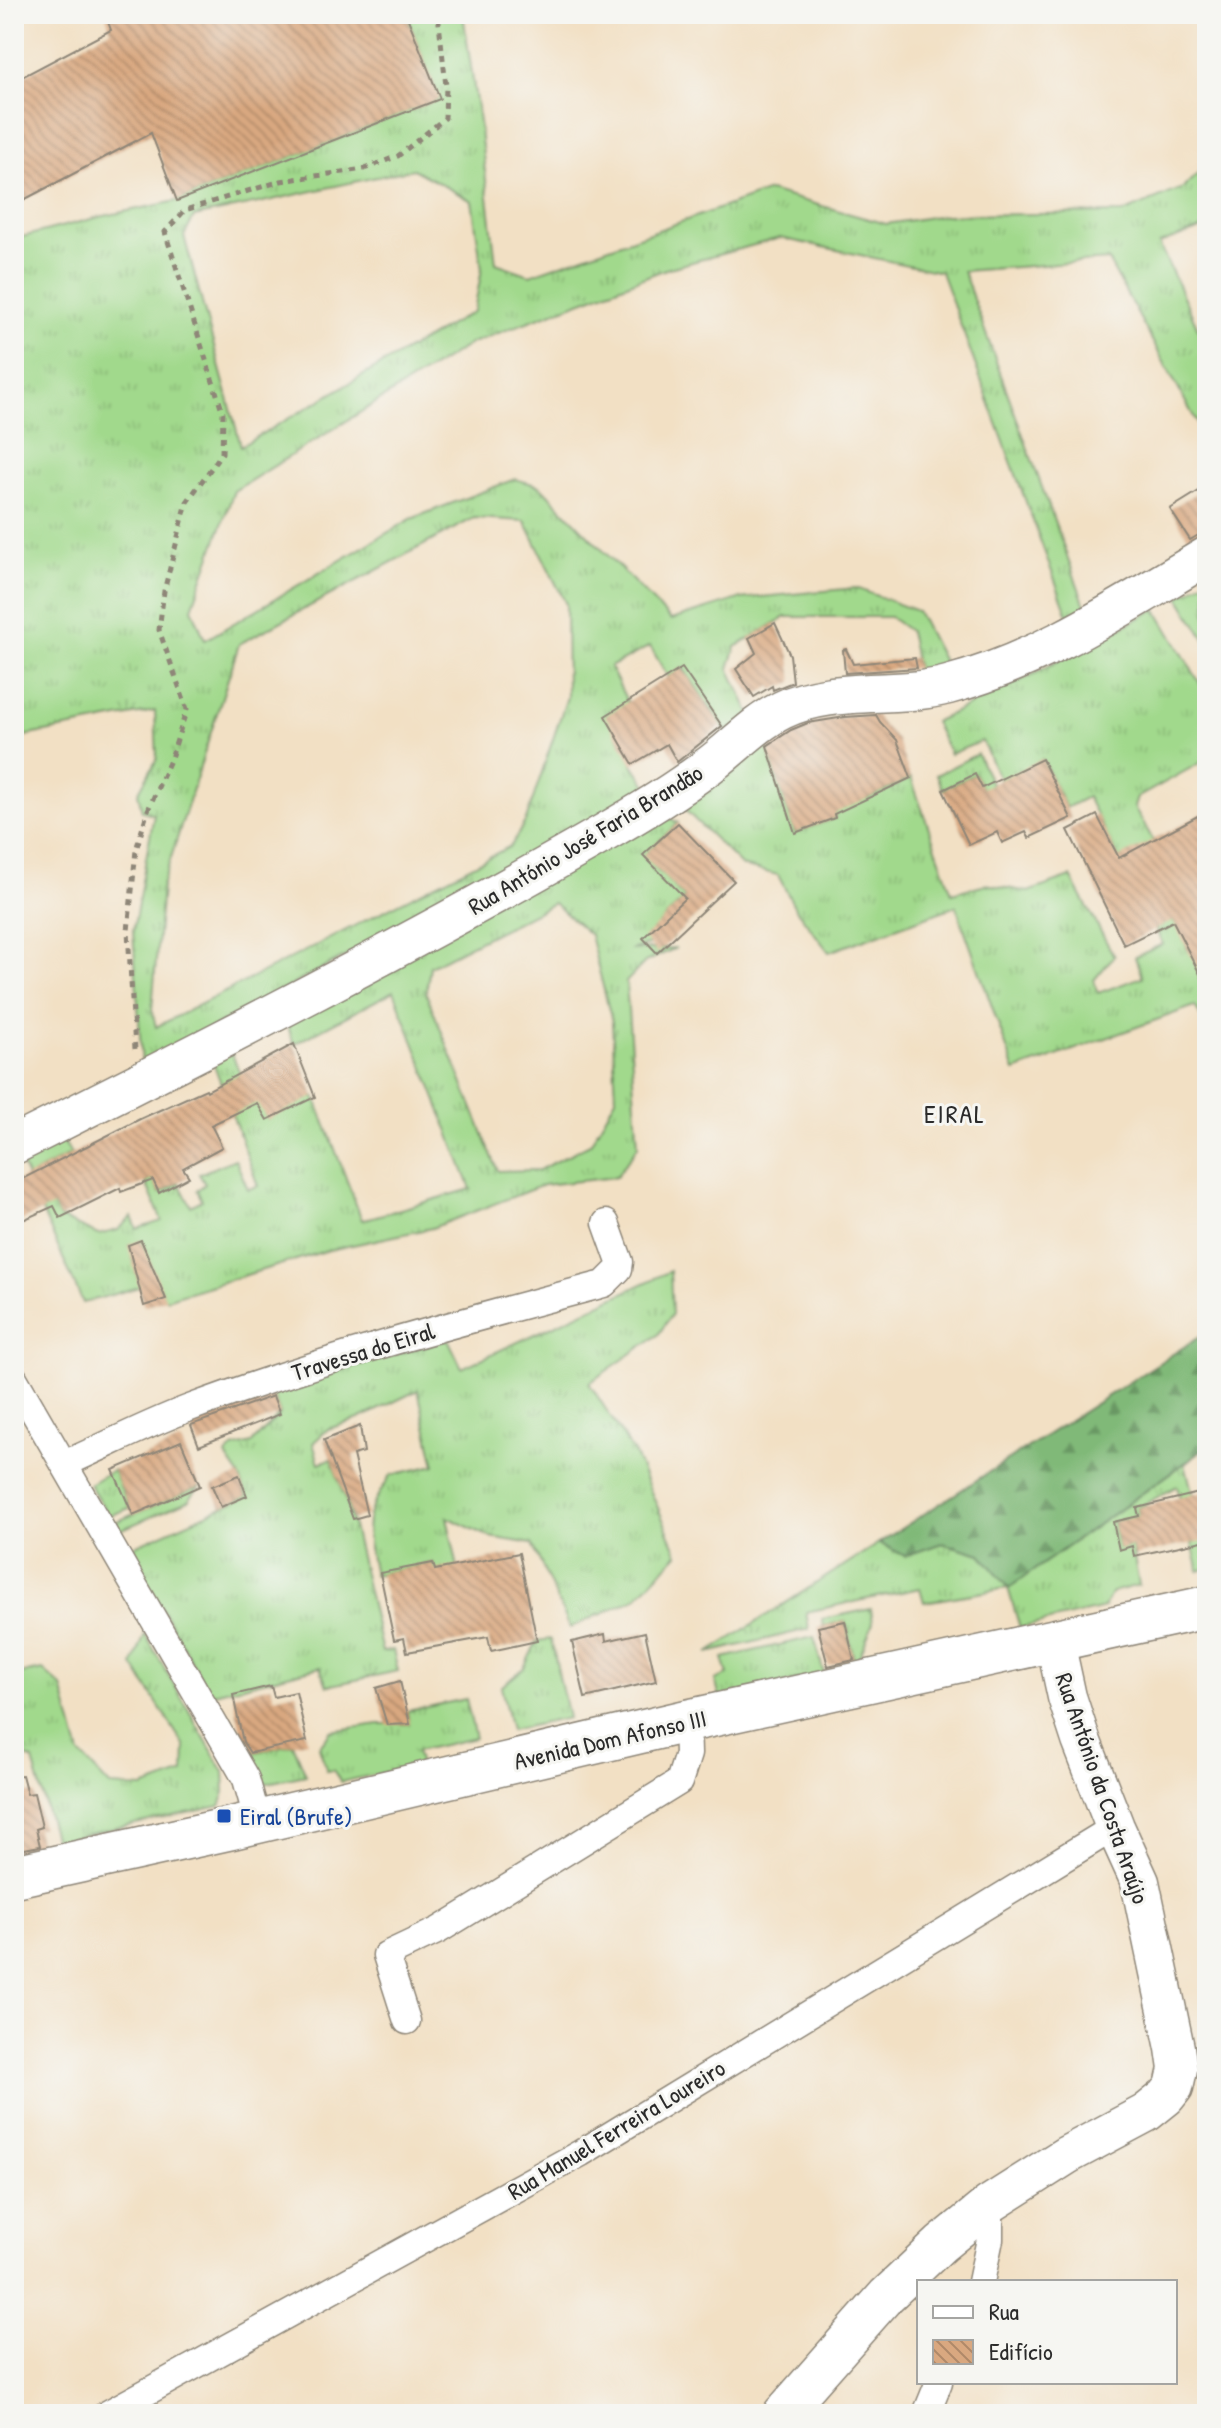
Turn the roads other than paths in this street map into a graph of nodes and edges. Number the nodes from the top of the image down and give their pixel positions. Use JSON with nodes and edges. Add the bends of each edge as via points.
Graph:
{"nodes":[{"id":1,"x":1207,"y":556,"type":"edge"},
{"id":2,"x":14,"y":1145,"type":"edge"},
{"id":3,"x":606,"y":1223,"type":"dead end"},
{"id":4,"x":14,"y":1378,"type":"edge"},
{"id":5,"x":64,"y":1464,"type":"junction"},
{"id":6,"x":1207,"y":1607,"type":"edge"},
{"id":7,"x":1055,"y":1642,"type":"junction"},
{"id":8,"x":687,"y":1721,"type":"junction"},
{"id":9,"x":258,"y":1822,"type":"junction"},
{"id":10,"x":1115,"y":1827,"type":"junction"},
{"id":11,"x":14,"y":1876,"type":"edge"},
{"id":12,"x":407,"y":2021,"type":"dead end"},
{"id":13,"x":990,"y":2204,"type":"junction"},
{"id":14,"x":981,"y":2280,"type":"edge"},
{"id":15,"x":938,"y":2384,"type":"edge"},
{"id":16,"x":107,"y":2414,"type":"edge"},
{"id":17,"x":782,"y":2414,"type":"edge"},
{"id":18,"x":926,"y":2414,"type":"edge"}],
"edges":[{"from":1,"to":2,"type":"street","name":"Rua António José Faria Brandão","via":[[1046,649],[995,670],[945,686],[842,695],[785,709],[692,778],[505,890]]},
{"from":3,"to":5,"type":"street","name":"Travessa do Eiral","via":[[620,1262],[604,1284],[446,1325],[267,1381],[185,1410]]},
{"from":4,"to":5,"type":"street"},
{"from":5,"to":9,"type":"street","via":[[246,1779]]},
{"from":6,"to":7,"type":"main road","name":"Avenida Dom Afonso III"},
{"from":7,"to":8,"type":"main road","name":"Avenida Dom Afonso III"},
{"from":7,"to":10,"type":"street","name":"Rua António da Costa Araújo","via":[[1067,1697]]},
{"from":8,"to":9,"type":"main road","name":"Avenida Dom Afonso III"},
{"from":8,"to":12,"type":"street","via":[[688,1754],[679,1782],[439,1930],[386,1955]]},
{"from":9,"to":11,"type":"main road","name":"Avenida Dom Afonso III"},
{"from":10,"to":13,"type":"street","name":"Rua António da Costa Araújo","via":[[1140,1882],[1175,2048],[1174,2087],[1146,2113]]},
{"from":10,"to":16,"type":"street","name":"Rua Manuel Ferreira Loureiro","via":[[581,2153]]},
{"from":13,"to":14,"type":"street"},
{"from":13,"to":17,"type":"street","name":"Rua António da Costa Araújo","via":[[886,2296]]},
{"from":15,"to":18,"type":"street"}]}
